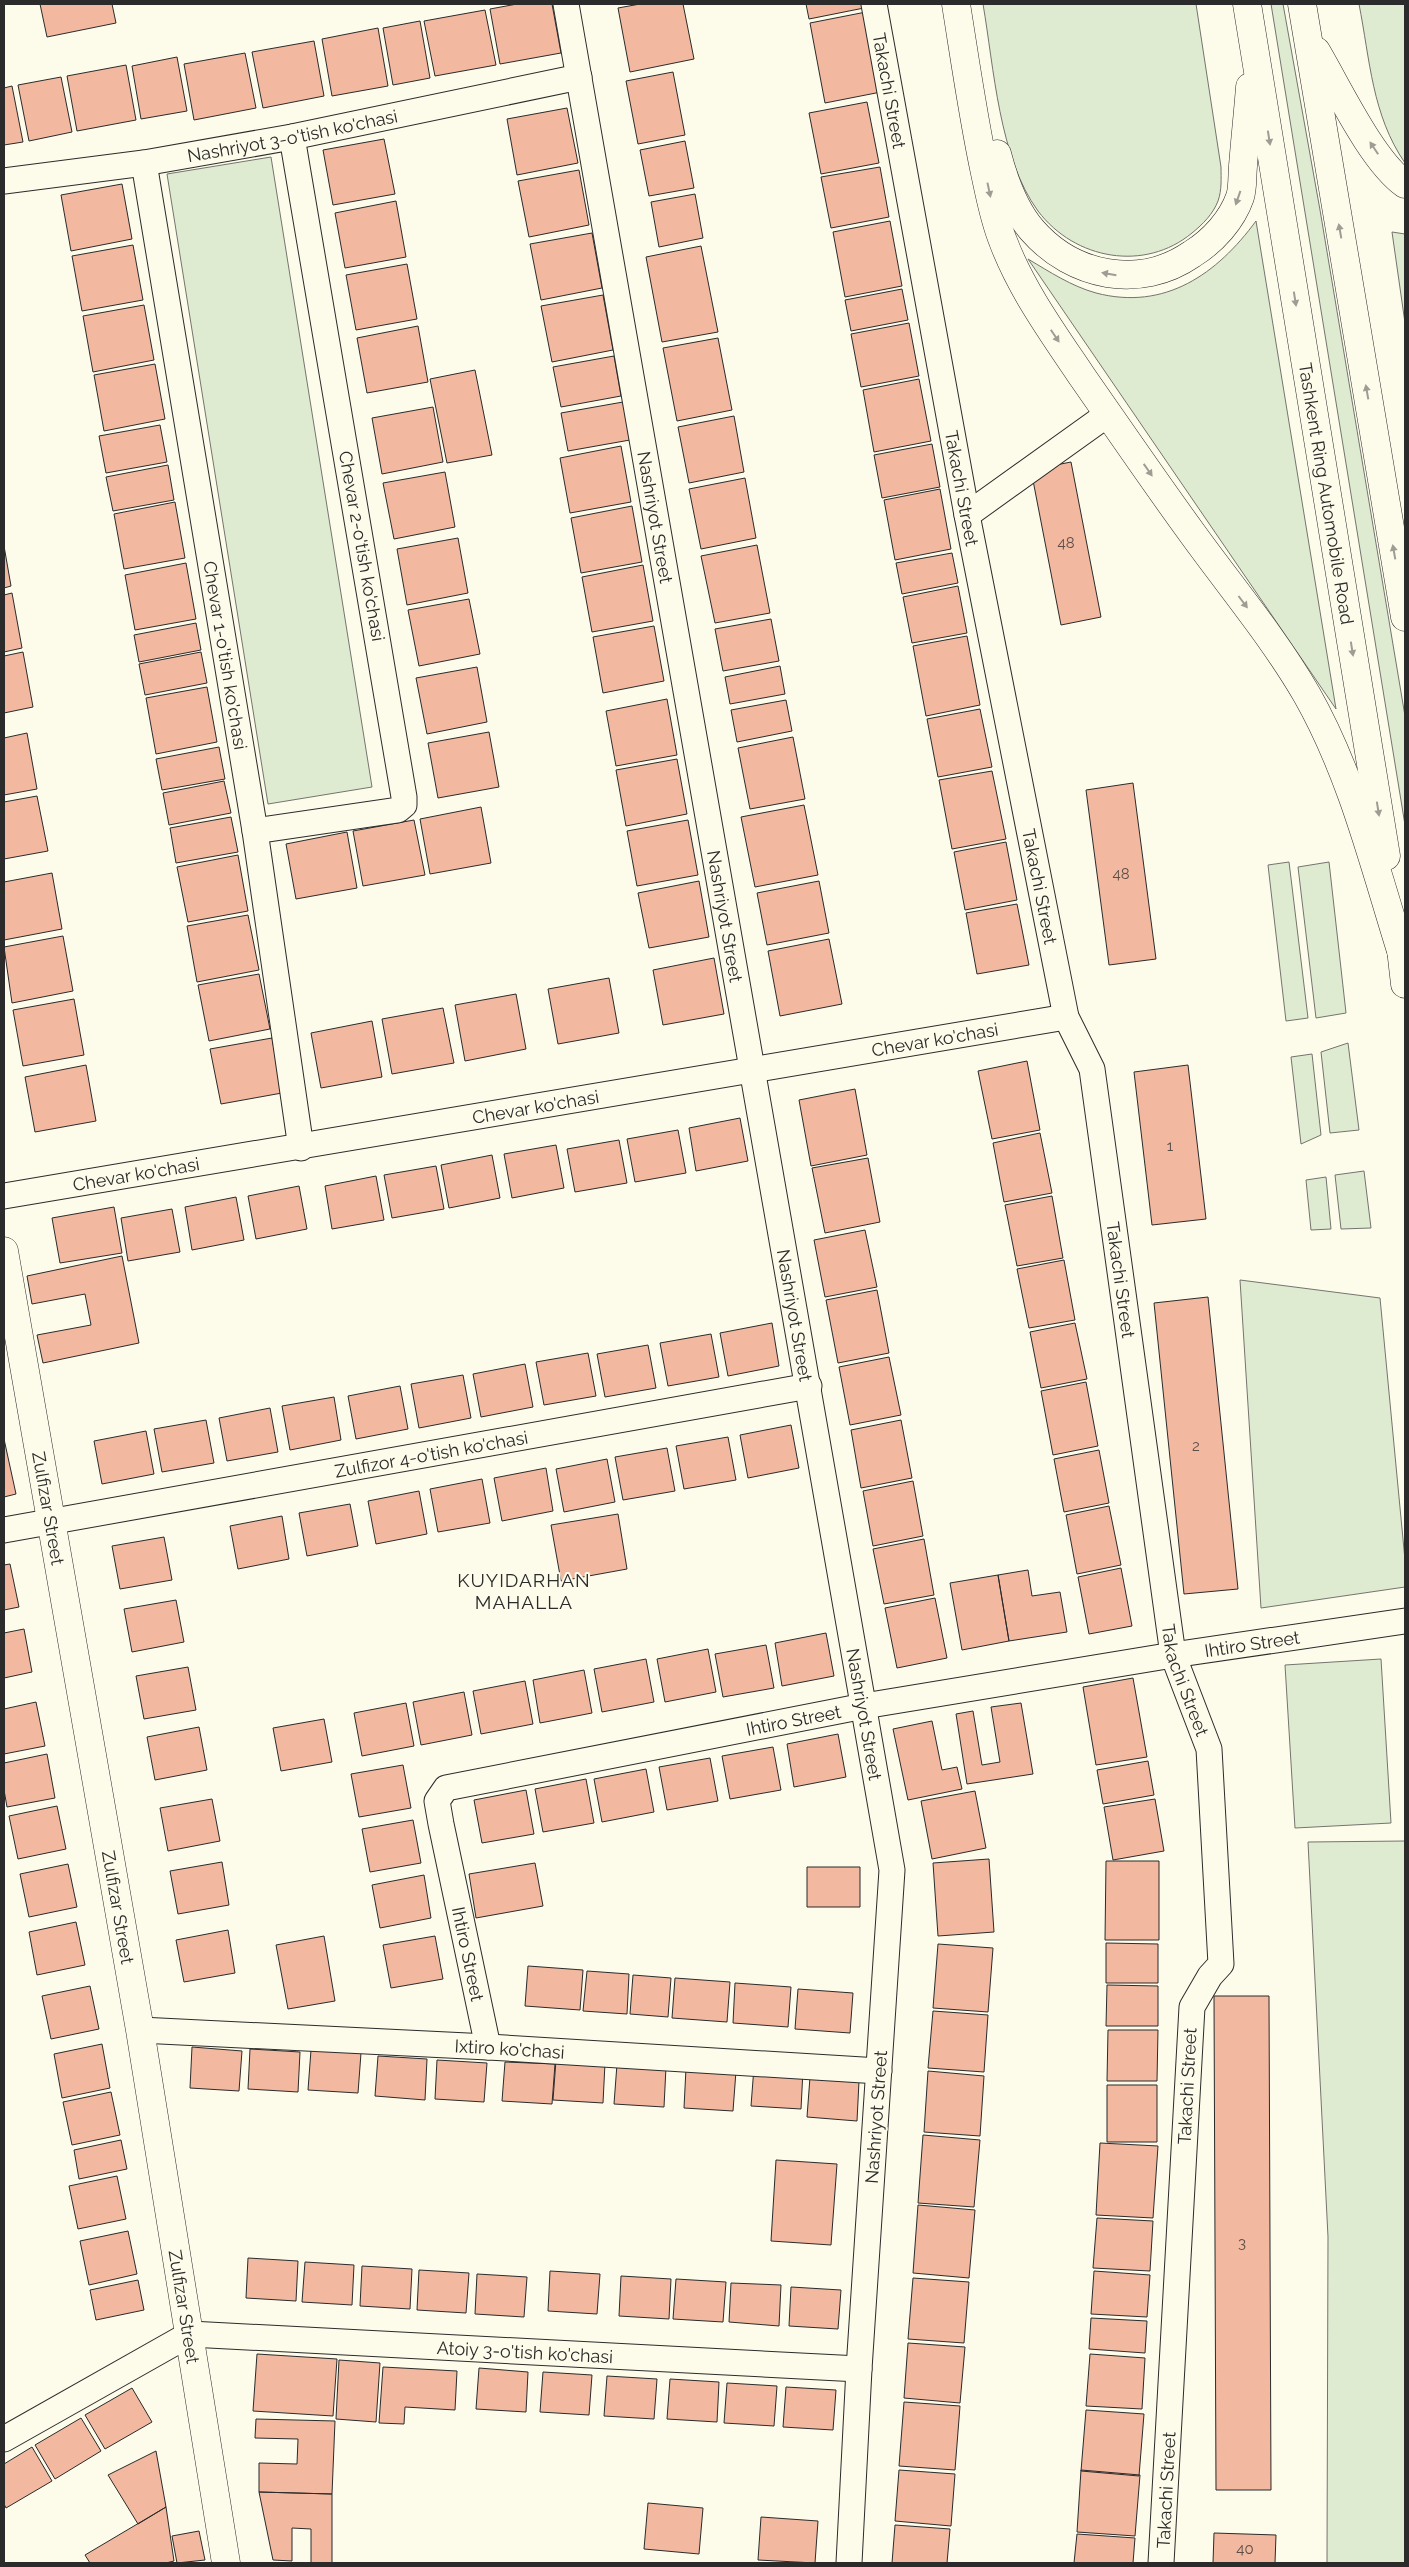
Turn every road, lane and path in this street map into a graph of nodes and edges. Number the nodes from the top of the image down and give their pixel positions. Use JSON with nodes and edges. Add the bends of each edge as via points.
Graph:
{"nodes":[{"id":1,"x":566,"y":4,"type":"edge"},
{"id":2,"x":874,"y":4,"type":"edge"},
{"id":3,"x":956,"y":4,"type":"edge"},
{"id":4,"x":971,"y":4,"type":"edge"},
{"id":5,"x":1247,"y":4,"type":"edge"},
{"id":6,"x":1302,"y":4,"type":"edge"},
{"id":7,"x":1307,"y":36,"type":"junction"},
{"id":8,"x":1254,"y":45,"type":"junction"},
{"id":9,"x":579,"y":77,"type":"junction"},
{"id":10,"x":292,"y":138,"type":"junction"},
{"id":11,"x":144,"y":163,"type":"junction"},
{"id":12,"x":4,"y":181,"type":"edge"},
{"id":13,"x":1405,"y":184,"type":"edge"},
{"id":14,"x":1108,"y":414,"type":"junction"},
{"id":15,"x":967,"y":515,"type":"junction"},
{"id":16,"x":1405,"y":617,"type":"edge"},
{"id":17,"x":256,"y":831,"type":"junction"},
{"id":18,"x":1403,"y":957,"type":"junction"},
{"id":19,"x":1405,"y":984,"type":"edge"},
{"id":20,"x":1066,"y":1017,"type":"junction"},
{"id":21,"x":752,"y":1071,"type":"junction"},
{"id":22,"x":301,"y":1148,"type":"junction"},
{"id":23,"x":4,"y":1196,"type":"edge"},
{"id":24,"x":4,"y":1252,"type":"edge"},
{"id":25,"x":809,"y":1386,"type":"junction"},
{"id":26,"x":52,"y":1522,"type":"junction"},
{"id":27,"x":4,"y":1530,"type":"edge"},
{"id":28,"x":1405,"y":1620,"type":"edge"},
{"id":29,"x":1173,"y":1655,"type":"junction"},
{"id":30,"x":864,"y":1706,"type":"junction"},
{"id":31,"x":140,"y":2030,"type":"junction"},
{"id":32,"x":488,"y":2047,"type":"junction"},
{"id":33,"x":879,"y":2071,"type":"junction"},
{"id":34,"x":190,"y":2334,"type":"junction"},
{"id":35,"x":859,"y":2369,"type":"junction"},
{"id":36,"x":4,"y":2439,"type":"edge"},
{"id":37,"x":226,"y":2563,"type":"edge"},
{"id":38,"x":849,"y":2563,"type":"edge"},
{"id":39,"x":1162,"y":2563,"type":"edge"}],
"edges":[{"from":1,"to":9,"type":"street","name":"Nashriyot Street"},
{"from":2,"to":15,"type":"street","name":"Takachi Street"},
{"from":3,"to":14,"type":"main road","one_way":true,"via":[[978,140],[1003,241],[1039,312]]},
{"from":8,"to":4,"type":"main road","one_way":true,"via":[[1240,196],[1231,215],[1218,233],[1181,262],[1151,273],[1112,275],[1064,259],[1031,229],[1018,209],[1008,189],[997,151]]},
{"from":5,"to":8,"type":"main road","name":"Tashkent Ring Automobile Road"},
{"from":6,"to":7,"type":"main road"},
{"from":13,"to":7,"type":"main road","one_way":true,"via":[[1373,148]]},
{"from":16,"to":7,"type":"main road","one_way":true},
{"from":8,"to":18,"type":"main road","name":"Tashkent Ring Automobile Road","one_way":true},
{"from":9,"to":10,"type":"street","name":"Nashriyot 3-o'tish ko'chasi"},
{"from":9,"to":21,"type":"street","name":"Nashriyot Street"},
{"from":10,"to":11,"type":"street","name":"Nashriyot 3-o'tish ko'chasi"},
{"from":10,"to":17,"type":"street","name":"Chevar 2-o'tish ko'chasi","via":[[404,805],[398,810]]},
{"from":11,"to":12,"type":"street","name":"Nashriyot 3-o'tish ko'chasi"},
{"from":11,"to":17,"type":"street","name":"Chevar 1-o'tish ko'chasi"},
{"from":14,"to":15,"type":"street"},
{"from":14,"to":18,"type":"main road","one_way":true,"via":[[1276,646],[1307,696],[1331,742],[1358,811]]},
{"from":15,"to":20,"type":"street","name":"Takachi Street"},
{"from":17,"to":22,"type":"street","name":"Chevar 1-o'tish ko'chasi"},
{"from":18,"to":19,"type":"main road","name":"Tashkent Ring Automobile Road"},
{"from":20,"to":21,"type":"street","name":"Chevar ko'chasi"},
{"from":20,"to":29,"type":"street","name":"Takachi Street","via":[[1092,1069]]},
{"from":21,"to":22,"type":"street","name":"Chevar ko'chasi"},
{"from":21,"to":25,"type":"street","name":"Nashriyot Street"},
{"from":22,"to":23,"type":"street","name":"Chevar ko'chasi"},
{"from":24,"to":26,"type":"main road","name":"Zulfizar Street"},
{"from":25,"to":26,"type":"street","name":"Zulfizor 4-o'tish ko'chasi"},
{"from":25,"to":30,"type":"street","name":"Nashriyot Street"},
{"from":26,"to":27,"type":"street","name":"Zulfizor 4-o'tish ko'chasi"},
{"from":26,"to":31,"type":"main road","name":"Zulfizar Street"},
{"from":28,"to":29,"type":"street","name":"Ihtiro Street"},
{"from":29,"to":30,"type":"street","name":"Ihtiro Street"},
{"from":29,"to":39,"type":"street","name":"Takachi Street","via":[[1209,1749],[1221,1964],[1192,2007]]},
{"from":30,"to":32,"type":"street","name":"Ihtiro Street","via":[[446,1788],[437,1801]]},
{"from":30,"to":33,"type":"street","name":"Nashriyot Street","via":[[892,1870]]},
{"from":31,"to":32,"type":"street","name":"Ixtiro ko'chasi"},
{"from":31,"to":34,"type":"main road","name":"Zulfizar Street"},
{"from":32,"to":33,"type":"street","name":"Ixtiro ko'chasi"},
{"from":33,"to":35,"type":"street","name":"Nashriyot Street"},
{"from":34,"to":35,"type":"street","name":"Atoiy 3-o'tish ko'chasi"},
{"from":34,"to":36,"type":"street"},
{"from":34,"to":37,"type":"main road","name":"Zulfizar Street"},
{"from":35,"to":38,"type":"street","name":"Nashriyot Street"}]}
